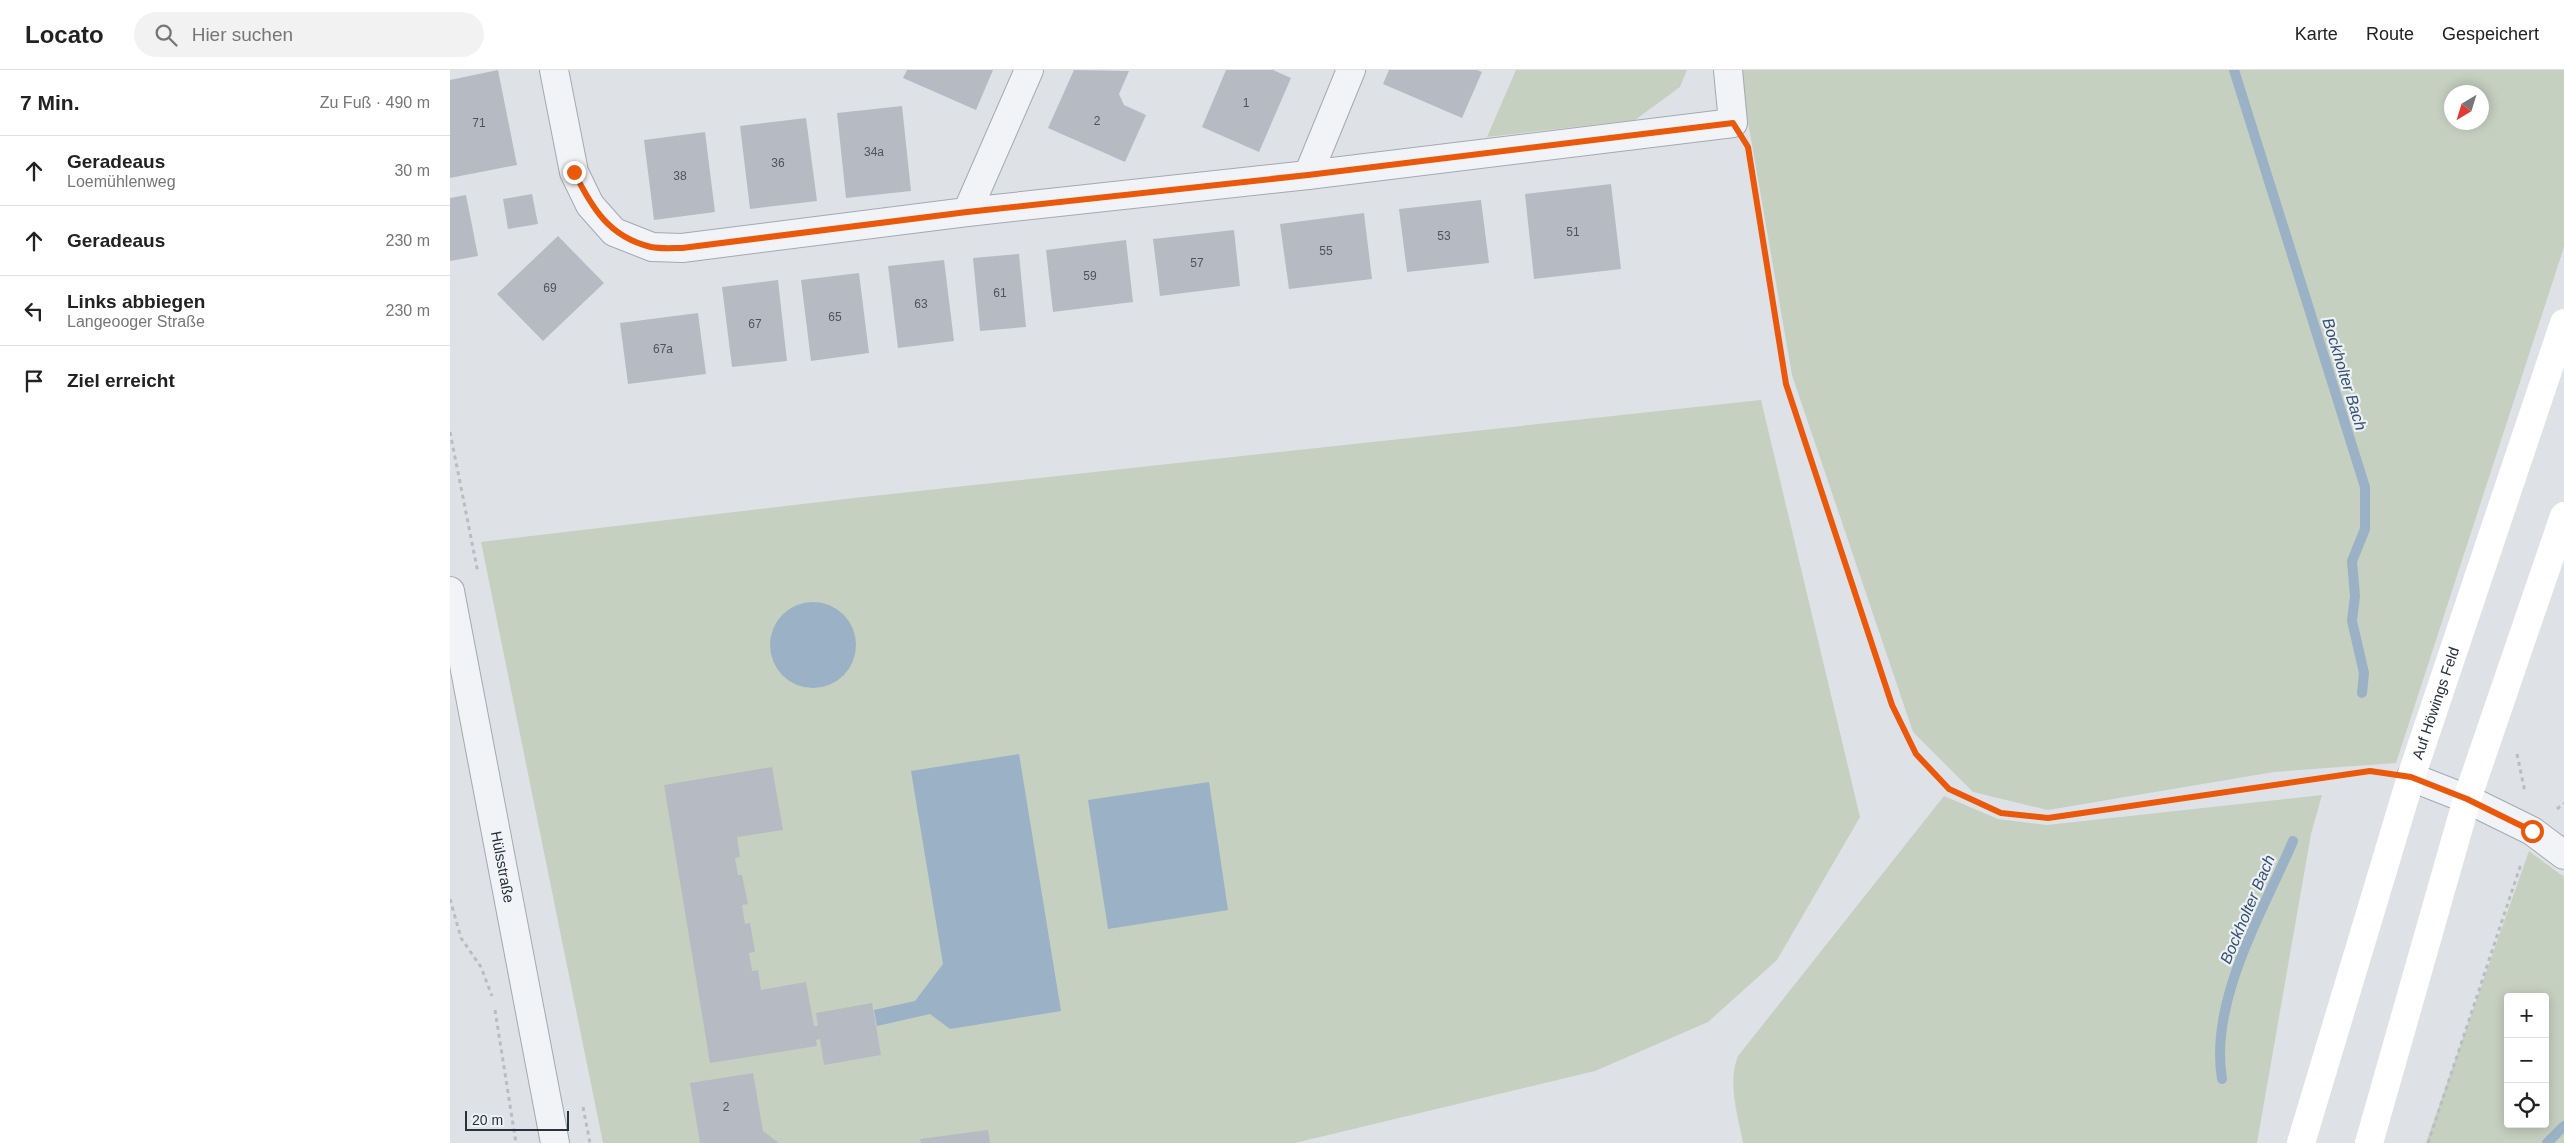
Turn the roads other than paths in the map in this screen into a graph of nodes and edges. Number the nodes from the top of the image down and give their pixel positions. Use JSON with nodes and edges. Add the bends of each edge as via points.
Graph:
{"nodes":[{"id":1,"x":554,"y":70,"type":"edge"},
{"id":2,"x":1029,"y":70,"type":"edge"},
{"id":3,"x":1352,"y":70,"type":"edge"},
{"id":4,"x":1728,"y":70,"type":"edge"},
{"id":5,"x":1308,"y":175,"type":"junction"},
{"id":6,"x":967,"y":212,"type":"junction"},
{"id":7,"x":2564,"y":324,"type":"edge"},
{"id":8,"x":2564,"y":516,"type":"edge"},
{"id":9,"x":450,"y":590,"type":"edge"},
{"id":10,"x":2411,"y":777,"type":"junction"},
{"id":11,"x":2467,"y":799,"type":"junction"},
{"id":12,"x":2564,"y":855,"type":"edge"},
{"id":13,"x":555,"y":1143,"type":"edge"},
{"id":14,"x":2301,"y":1143,"type":"edge"},
{"id":15,"x":2370,"y":1143,"type":"edge"}],
"edges":[{"from":1,"to":6,"type":"street","via":[[574,172],[590,205],[614,232],[652,247],[682,248]]},
{"from":2,"to":6,"type":"street"},
{"from":3,"to":5,"type":"street"},
{"from":4,"to":5,"type":"street","via":[[1733,123]]},
{"from":5,"to":6,"type":"street"},
{"from":7,"to":10,"type":"main road","name":"Auf Höwings Feld"},
{"from":8,"to":11,"type":"main road"},
{"from":9,"to":13,"type":"street","name":"Hülsstraße"},
{"from":10,"to":11,"type":"street"},
{"from":10,"to":14,"type":"main road","name":"Auf Höwings Feld"},
{"from":11,"to":12,"type":"street","via":[[2532,831]]},
{"from":11,"to":15,"type":"main road"}]}
